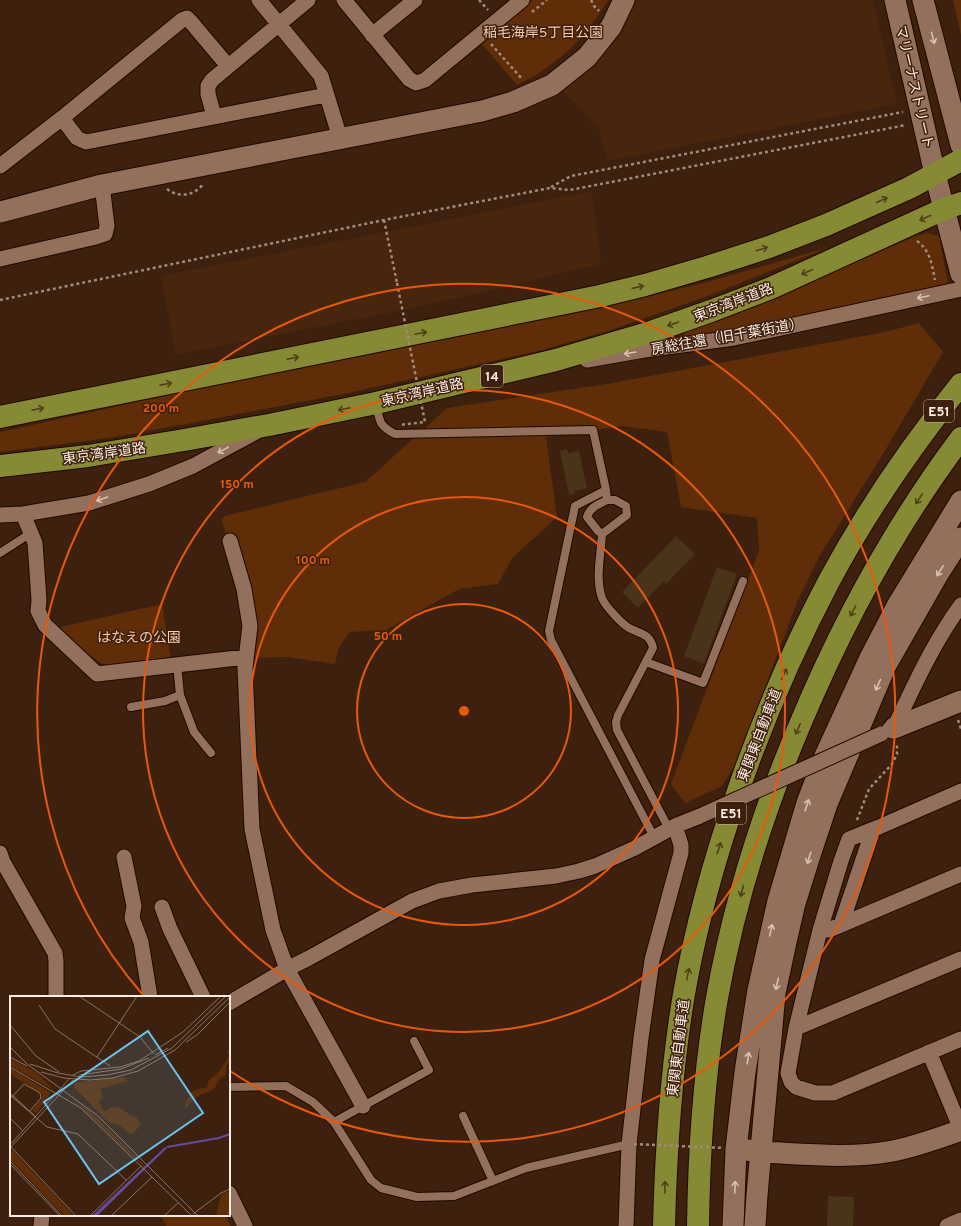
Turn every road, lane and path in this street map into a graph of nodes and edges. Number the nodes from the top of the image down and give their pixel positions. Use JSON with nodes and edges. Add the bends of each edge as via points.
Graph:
{"nodes":[{"id":1,"x":259,"y":0,"type":"edge"},
{"id":2,"x":308,"y":0,"type":"edge"},
{"id":3,"x":344,"y":0,"type":"edge"},
{"id":4,"x":415,"y":0,"type":"edge"},
{"id":5,"x":522,"y":0,"type":"edge"},
{"id":6,"x":591,"y":0,"type":"edge"},
{"id":7,"x":624,"y":0,"type":"edge"},
{"id":8,"x":895,"y":0,"type":"edge"},
{"id":9,"x":923,"y":0,"type":"edge"},
{"id":10,"x":603,"y":14,"type":"dead end"},
{"id":11,"x":278,"y":24,"type":"junction"},
{"id":12,"x":482,"y":33,"type":"junction"},
{"id":13,"x":372,"y":35,"type":"junction"},
{"id":14,"x":228,"y":66,"type":"junction"},
{"id":15,"x":522,"y":79,"type":"dead end"},
{"id":16,"x":326,"y":95,"type":"junction"},
{"id":17,"x":904,"y":112,"type":"dead end"},
{"id":18,"x":214,"y":116,"type":"junction"},
{"id":19,"x":62,"y":118,"type":"junction"},
{"id":20,"x":908,"y":125,"type":"dead end"},
{"id":21,"x":340,"y":138,"type":"junction"},
{"id":22,"x":961,"y":145,"type":"edge"},
{"id":23,"x":961,"y":160,"type":"edge"},
{"id":24,"x":0,"y":166,"type":"edge"},
{"id":25,"x":934,"y":174,"type":"junction"},
{"id":26,"x":207,"y":180,"type":"dead end"},
{"id":27,"x":102,"y":185,"type":"junction"},
{"id":28,"x":550,"y":188,"type":"junction"},
{"id":29,"x":166,"y":189,"type":"dead end"},
{"id":30,"x":953,"y":206,"type":"edge"},
{"id":31,"x":0,"y":209,"type":"edge"},
{"id":32,"x":384,"y":220,"type":"junction"},
{"id":33,"x":915,"y":239,"type":"dead end"},
{"id":34,"x":0,"y":259,"type":"edge"},
{"id":35,"x":961,"y":274,"type":"edge"},
{"id":36,"x":961,"y":289,"type":"edge"},
{"id":37,"x":937,"y":294,"type":"junction"},
{"id":38,"x":0,"y":300,"type":"edge"},
{"id":39,"x":492,"y":376,"type":"junction"},
{"id":40,"x":961,"y":384,"type":"edge"},
{"id":41,"x":376,"y":403,"type":"junction"},
{"id":42,"x":0,"y":417,"type":"edge"},
{"id":43,"x":399,"y":421,"type":"dead end"},
{"id":44,"x":269,"y":425,"type":"junction"},
{"id":45,"x":961,"y":438,"type":"edge"},
{"id":46,"x":0,"y":466,"type":"edge"},
{"id":47,"x":606,"y":490,"type":"junction"},
{"id":48,"x":607,"y":500,"type":"junction"},
{"id":49,"x":961,"y":501,"type":"edge"},
{"id":50,"x":23,"y":514,"type":"junction"},
{"id":51,"x":0,"y":515,"type":"edge"},
{"id":52,"x":31,"y":533,"type":"junction"},
{"id":53,"x":602,"y":534,"type":"junction"},
{"id":54,"x":961,"y":538,"type":"edge"},
{"id":55,"x":230,"y":541,"type":"dead end"},
{"id":56,"x":0,"y":553,"type":"edge"},
{"id":57,"x":743,"y":581,"type":"dead end"},
{"id":58,"x":958,"y":612,"type":"edge"},
{"id":59,"x":246,"y":657,"type":"junction"},
{"id":60,"x":646,"y":662,"type":"junction"},
{"id":61,"x":177,"y":664,"type":"junction"},
{"id":62,"x":180,"y":695,"type":"junction"},
{"id":63,"x":131,"y":707,"type":"dead end"},
{"id":64,"x":958,"y":708,"type":"edge"},
{"id":65,"x":961,"y":729,"type":"edge"},
{"id":66,"x":891,"y":734,"type":"junction"},
{"id":67,"x":211,"y":753,"type":"dead end"},
{"id":68,"x":961,"y":791,"type":"edge"},
{"id":69,"x":672,"y":828,"type":"junction"},
{"id":70,"x":873,"y":830,"type":"junction"},
{"id":71,"x":654,"y":837,"type":"junction"},
{"id":72,"x":849,"y":839,"type":"junction"},
{"id":73,"x":0,"y":853,"type":"edge"},
{"id":74,"x":124,"y":857,"type":"dead end"},
{"id":75,"x":961,"y":874,"type":"edge"},
{"id":76,"x":162,"y":907,"type":"dead end"},
{"id":77,"x":841,"y":925,"type":"junction"},
{"id":78,"x":820,"y":930,"type":"junction"},
{"id":79,"x":961,"y":959,"type":"edge"},
{"id":80,"x":287,"y":969,"type":"junction"},
{"id":81,"x":56,"y":996,"type":"edge"},
{"id":82,"x":150,"y":996,"type":"edge"},
{"id":83,"x":203,"y":996,"type":"edge"},
{"id":84,"x":230,"y":1002,"type":"edge"},
{"id":85,"x":796,"y":1028,"type":"junction"},
{"id":86,"x":961,"y":1039,"type":"edge"},
{"id":87,"x":414,"y":1041,"type":"dead end"},
{"id":88,"x":929,"y":1052,"type":"junction"},
{"id":89,"x":230,"y":1087,"type":"edge"},
{"id":90,"x":363,"y":1106,"type":"junction"},
{"id":91,"x":463,"y":1116,"type":"dead end"},
{"id":92,"x":334,"y":1122,"type":"junction"},
{"id":93,"x":961,"y":1130,"type":"edge"},
{"id":94,"x":632,"y":1144,"type":"junction"},
{"id":95,"x":730,"y":1149,"type":"junction"},
{"id":96,"x":760,"y":1152,"type":"junction"},
{"id":97,"x":493,"y":1181,"type":"junction"},
{"id":98,"x":230,"y":1195,"type":"edge"},
{"id":99,"x":42,"y":1216,"type":"edge"},
{"id":100,"x":961,"y":1220,"type":"edge"},
{"id":101,"x":41,"y":1226,"type":"edge"},
{"id":102,"x":245,"y":1226,"type":"edge"},
{"id":103,"x":626,"y":1226,"type":"edge"},
{"id":104,"x":664,"y":1226,"type":"edge"},
{"id":105,"x":698,"y":1226,"type":"edge"},
{"id":106,"x":733,"y":1226,"type":"edge"},
{"id":107,"x":756,"y":1226,"type":"edge"},
{"id":108,"x":947,"y":1226,"type":"edge"}],
"edges":[{"from":1,"to":11,"type":"street"},
{"from":2,"to":11,"type":"street"},
{"from":3,"to":13,"type":"street"},
{"from":4,"to":13,"type":"street"},
{"from":5,"to":12,"type":"street"},
{"from":6,"to":10,"type":"path"},
{"from":7,"to":21,"type":"street","via":[[611,27],[587,57],[552,85],[513,102],[482,111]]},
{"from":8,"to":25,"type":"street","name":"マリーナストリート"},
{"from":9,"to":22,"type":"street","name":"マリーナストリート","one_way":true},
{"from":11,"to":14,"type":"street"},
{"from":11,"to":16,"type":"street","via":[[321,76]]},
{"from":12,"to":13,"type":"street","via":[[425,80],[416,83],[409,79]]},
{"from":12,"to":15,"type":"path"},
{"from":14,"to":18,"type":"street","via":[[208,86]]},
{"from":14,"to":19,"type":"street","via":[[187,18]]},
{"from":16,"to":18,"type":"street"},
{"from":16,"to":21,"type":"street"},
{"from":17,"to":28,"type":"path","via":[[571,176]]},
{"from":18,"to":19,"type":"street","via":[[86,142],[76,138]]},
{"from":19,"to":24,"type":"street"},
{"from":20,"to":28,"type":"path","via":[[570,190]]},
{"from":21,"to":27,"type":"street"},
{"from":23,"to":25,"type":"highway"},
{"from":25,"to":30,"type":"street","name":"マリーナストリート"},
{"from":42,"to":25,"type":"highway","one_way":true,"via":[[514,314],[645,285],[799,236],[896,194]]},
{"from":26,"to":29,"type":"path","via":[[200,188],[186,195]]},
{"from":27,"to":31,"type":"street"},
{"from":27,"to":34,"type":"street","via":[[108,226],[105,234]]},
{"from":28,"to":32,"type":"path"},
{"from":30,"to":35,"type":"street","name":"マリーナストリート"},
{"from":30,"to":39,"type":"highway","name":"東京湾岸道路","number":"14","one_way":true,"via":[[771,288],[711,311],[584,352]]},
{"from":32,"to":38,"type":"path"},
{"from":32,"to":43,"type":"path","bridge":true,"via":[[425,422],[399,426]]},
{"from":33,"to":37,"type":"path","via":[[924,245],[930,258]]},
{"from":36,"to":37,"type":"street","name":"房総往還（旧千葉街道）"},
{"from":37,"to":39,"type":"street","name":"房総往還（旧千葉街道）","one_way":true,"via":[[734,338],[644,350]]},
{"from":39,"to":41,"type":"highway","name":"東京湾岸道路","number":"14"},
{"from":104,"to":40,"type":"highway","name":"東関東自動車道","number":"E51","one_way":true,"via":[[670,1115],[684,993],[712,870],[753,749],[776,691],[829,580],[887,485]]},
{"from":41,"to":44,"type":"highway","name":"東京湾岸道路","number":"14","one_way":true},
{"from":41,"to":47,"type":"lane","via":[[380,421],[385,429],[395,434],[593,430]]},
{"from":44,"to":46,"type":"highway","name":"東京湾岸道路","number":"14","via":[[88,456]]},
{"from":44,"to":50,"type":"street","one_way":true,"via":[[193,466],[149,484],[89,503]]},
{"from":45,"to":105,"type":"highway","number":"E51","one_way":true,"via":[[886,550],[833,649],[785,760],[761,824],[730,934],[717,997],[703,1119]]},
{"from":47,"to":48,"type":"lane"},
{"from":47,"to":71,"type":"lane","via":[[575,506],[549,631],[551,640]]},
{"from":48,"to":53,"type":"lane","via":[[595,506],[587,517]]},
{"from":48,"to":53,"type":"lane","via":[[615,500],[626,506],[627,515]]},
{"from":95,"to":49,"type":"street","one_way":true,"via":[[746,1072],[758,990],[778,901],[807,803],[825,756],[871,656],[897,606]]},
{"from":50,"to":51,"type":"street"},
{"from":50,"to":52,"type":"street"},
{"from":52,"to":56,"type":"lane"},
{"from":52,"to":61,"type":"street","via":[[35,543],[38,612],[45,625],[97,674]]},
{"from":53,"to":60,"type":"lane","via":[[599,580],[602,600],[621,622],[652,641],[653,648]]},
{"from":54,"to":96,"type":"street","one_way":true,"via":[[886,665],[827,804],[796,903],[775,993]]},
{"from":55,"to":59,"type":"street","via":[[244,589],[250,626]]},
{"from":57,"to":60,"type":"lane","via":[[703,683]]},
{"from":58,"to":66,"type":"street","via":[[923,668]]},
{"from":59,"to":61,"type":"street"},
{"from":59,"to":80,"type":"street","via":[[252,830],[272,930]]},
{"from":60,"to":69,"type":"lane","via":[[618,715],[617,730]]},
{"from":61,"to":62,"type":"lane"},
{"from":62,"to":63,"type":"lane","via":[[165,701]]},
{"from":62,"to":67,"type":"lane","via":[[194,732]]},
{"from":64,"to":65,"type":"path"},
{"from":64,"to":66,"type":"street"},
{"from":66,"to":69,"type":"street","bridge":true},
{"from":66,"to":72,"type":"path","via":[[897,754],[892,764],[869,789]]},
{"from":68,"to":70,"type":"street"},
{"from":69,"to":71,"type":"street"},
{"from":69,"to":94,"type":"street","via":[[681,845],[681,853],[652,960],[641,1038]]},
{"from":70,"to":72,"type":"street"},
{"from":70,"to":77,"type":"street"},
{"from":71,"to":80,"type":"street","via":[[595,866],[578,871],[439,891],[412,901]]},
{"from":72,"to":78,"type":"street"},
{"from":73,"to":81,"type":"street","via":[[55,953]]},
{"from":74,"to":82,"type":"street","via":[[134,906],[132,918],[141,942]]},
{"from":75,"to":77,"type":"street"},
{"from":76,"to":83,"type":"street"},
{"from":77,"to":78,"type":"street","via":[[829,930]]},
{"from":78,"to":85,"type":"street"},
{"from":79,"to":85,"type":"street"},
{"from":80,"to":84,"type":"street"},
{"from":80,"to":90,"type":"street"},
{"from":85,"to":88,"type":"street","via":[[788,1073],[796,1087],[815,1093],[833,1093]]},
{"from":86,"to":88,"type":"street"},
{"from":87,"to":90,"type":"lane","via":[[430,1070]]},
{"from":88,"to":93,"type":"street"},
{"from":89,"to":92,"type":"lane","via":[[286,1086],[313,1102]]},
{"from":90,"to":92,"type":"lane"},
{"from":91,"to":97,"type":"lane"},
{"from":92,"to":97,"type":"lane","via":[[371,1180],[381,1188],[417,1197],[454,1196]]},
{"from":93,"to":96,"type":"street","via":[[892,1151],[846,1155]]},
{"from":94,"to":95,"type":"path","bridge":true},
{"from":94,"to":97,"type":"lane","via":[[526,1168]]},
{"from":94,"to":103,"type":"street"},
{"from":95,"to":96,"type":"street"},
{"from":106,"to":95,"type":"street","one_way":true},
{"from":96,"to":107,"type":"street"},
{"from":98,"to":102,"type":"street"},
{"from":99,"to":101,"type":"street"},
{"from":100,"to":108,"type":"street"}]}
